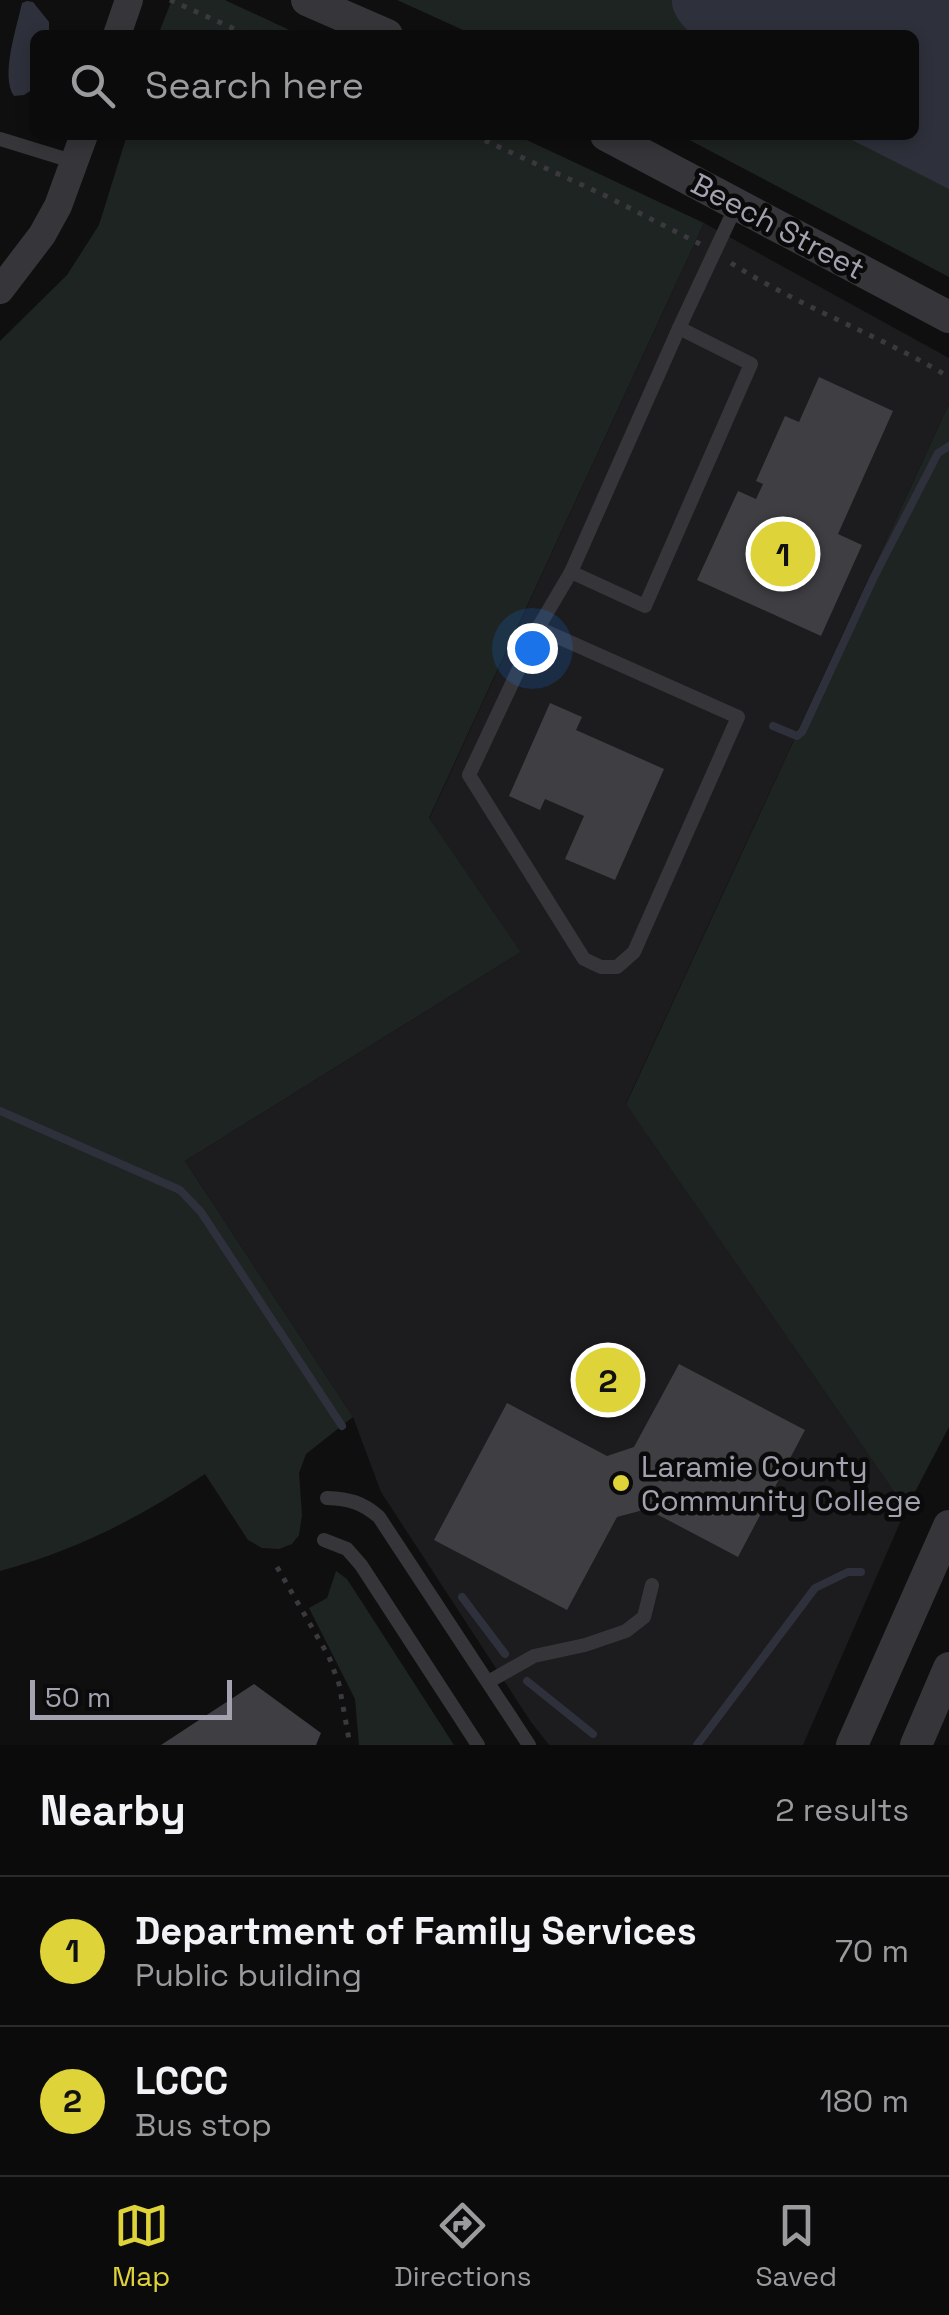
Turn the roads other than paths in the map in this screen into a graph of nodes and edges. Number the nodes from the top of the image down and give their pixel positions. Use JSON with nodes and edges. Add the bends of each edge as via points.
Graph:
{"nodes":[{"id":1,"x":129,"y":0,"type":"edge"},
{"id":2,"x":307,"y":0,"type":"edge"},
{"id":3,"x":120,"y":30,"type":"edge"},
{"id":4,"x":376,"y":30,"type":"edge"},
{"id":5,"x":0,"y":139,"type":"edge"},
{"id":6,"x":82,"y":140,"type":"edge"},
{"id":7,"x":616,"y":140,"type":"edge"},
{"id":8,"x":75,"y":162,"type":"junction"},
{"id":9,"x":738,"y":203,"type":"junction"},
{"id":10,"x":0,"y":290,"type":"edge"},
{"id":11,"x":949,"y":317,"type":"edge"},
{"id":12,"x":679,"y":328,"type":"junction"},
{"id":13,"x":571,"y":572,"type":"junction"},
{"id":14,"x":538,"y":628,"type":"junction"},
{"id":15,"x":327,"y":1498,"type":"dead end"},
{"id":16,"x":949,"y":1526,"type":"edge"},
{"id":17,"x":324,"y":1540,"type":"dead end"},
{"id":18,"x":652,"y":1585,"type":"dead end"},
{"id":19,"x":949,"y":1668,"type":"edge"},
{"id":20,"x":488,"y":1682,"type":"junction"},
{"id":21,"x":478,"y":1745,"type":"edge"},
{"id":22,"x":530,"y":1745,"type":"edge"},
{"id":23,"x":852,"y":1745,"type":"edge"},
{"id":24,"x":916,"y":1745,"type":"edge"}],
"edges":[{"from":1,"to":3,"type":"street"},
{"from":2,"to":4,"type":"street"},
{"from":5,"to":8,"type":"lane"},
{"from":6,"to":8,"type":"street"},
{"from":7,"to":9,"type":"street","name":"Beech Street"},
{"from":8,"to":10,"type":"street","via":[[42,235]]},
{"from":9,"to":11,"type":"street","name":"Beech Street"},
{"from":9,"to":12,"type":"lane"},
{"from":12,"to":13,"type":"lane"},
{"from":12,"to":13,"type":"lane","via":[[751,364],[645,606]]},
{"from":13,"to":14,"type":"lane"},
{"from":14,"to":14,"type":"lane","via":[[469,775],[584,958],[618,967],[634,952],[738,717]]},
{"from":15,"to":20,"type":"lane","via":[[364,1504],[379,1517]]},
{"from":16,"to":23,"type":"street"},
{"from":17,"to":21,"type":"lane","via":[[347,1549],[360,1565]]},
{"from":18,"to":20,"type":"lane","via":[[644,1617],[626,1632],[534,1656]]},
{"from":19,"to":24,"type":"street"},
{"from":20,"to":22,"type":"lane"}]}
